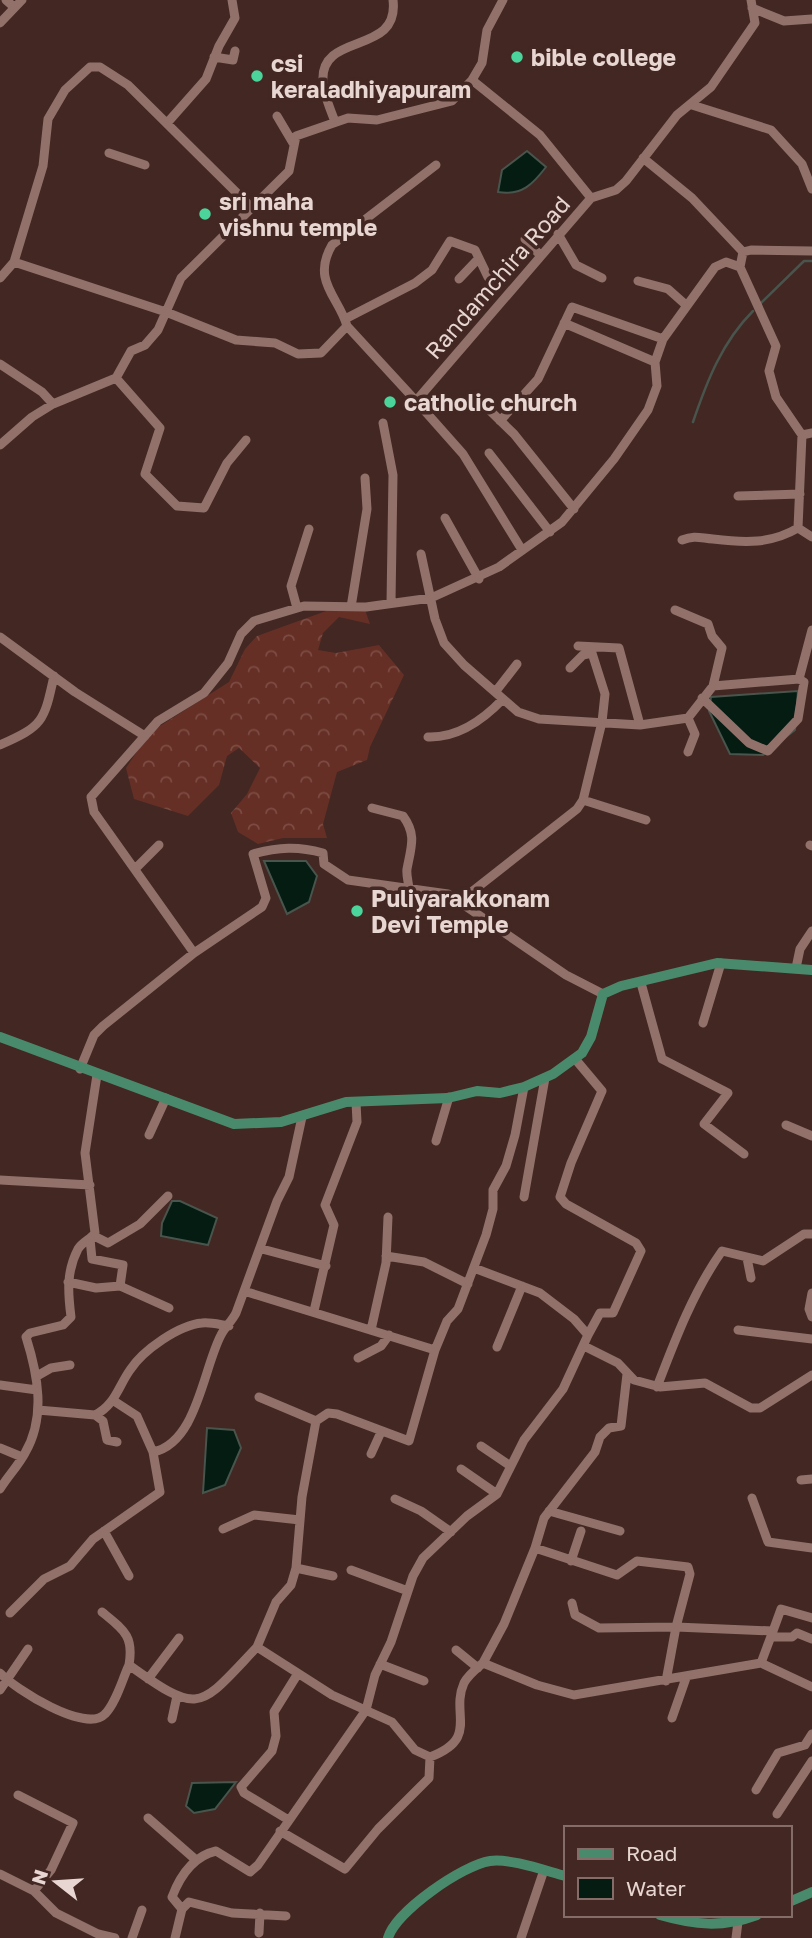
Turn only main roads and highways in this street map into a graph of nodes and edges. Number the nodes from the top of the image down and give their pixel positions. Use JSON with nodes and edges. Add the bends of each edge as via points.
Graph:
{"nodes":[{"id":1,"x":812,"y":970,"type":"edge"},
{"id":2,"x":0,"y":1037,"type":"edge"},
{"id":3,"x":564,"y":1876,"type":"edge"},
{"id":4,"x":812,"y":1892,"type":"edge"},
{"id":5,"x":791,"y":1901,"type":"edge"},
{"id":6,"x":679,"y":1917,"type":"edge"},
{"id":7,"x":752,"y":1917,"type":"edge"},
{"id":8,"x":708,"y":1920,"type":"edge"},
{"id":9,"x":388,"y":1938,"type":"edge"}],
"edges":[{"from":1,"to":2,"type":"main road","via":[[721,963],[616,987],[603,994],[591,1037],[576,1060],[524,1087],[500,1093],[346,1102],[267,1125],[234,1124]]},
{"from":3,"to":9,"type":"main road","via":[[490,1861],[418,1901]]},
{"from":4,"to":5,"type":"main road"},
{"from":6,"to":8,"type":"main road"},
{"from":7,"to":8,"type":"main road","via":[[738,1922]]}]}
